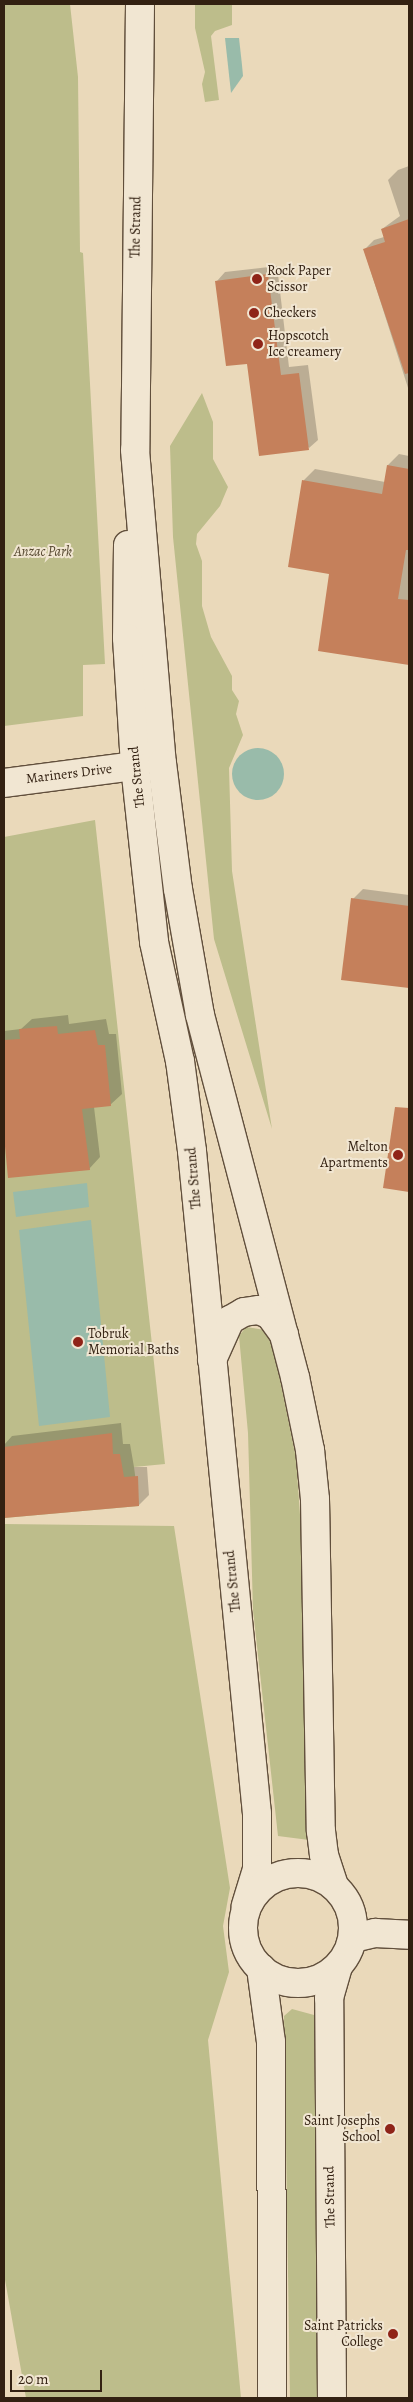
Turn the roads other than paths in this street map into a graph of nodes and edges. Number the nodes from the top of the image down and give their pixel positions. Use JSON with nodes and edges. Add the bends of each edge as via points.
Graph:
{"nodes":[{"id":1,"x":140,"y":4,"type":"edge"},
{"id":2,"x":135,"y":450,"type":"junction"},
{"id":3,"x":162,"y":763,"type":"junction"},
{"id":4,"x":135,"y":766,"type":"junction"},
{"id":5,"x":4,"y":783,"type":"edge"},
{"id":6,"x":284,"y":1336,"type":"junction"},
{"id":7,"x":211,"y":1364,"type":"junction"},
{"id":8,"x":334,"y":1885,"type":"junction"},
{"id":9,"x":246,"y":1906,"type":"junction"},
{"id":10,"x":409,"y":1934,"type":"edge"},
{"id":11,"x":353,"y":1938,"type":"junction"},
{"id":12,"x":338,"y":1967,"type":"junction"},
{"id":13,"x":261,"y":1968,"type":"junction"},
{"id":14,"x":272,"y":2398,"type":"edge"},
{"id":15,"x":332,"y":2398,"type":"edge"}],
"edges":[{"from":1,"to":2,"type":"street","name":"The Strand"},
{"from":2,"to":3,"type":"street","name":"The Strand"},
{"from":2,"to":4,"type":"street","name":"The Strand","via":[[126,606]]},
{"from":3,"to":4,"type":"street","name":"Mariners Drive"},
{"from":3,"to":6,"type":"street","name":"The Strand","via":[[178,889],[200,1016]]},
{"from":4,"to":5,"type":"street","name":"Mariners Drive"},
{"from":4,"to":7,"type":"street","name":"The Strand","via":[[154,942],[176,1037],[187,1110]]},
{"from":6,"to":7,"type":"street","via":[[277,1321],[262,1311],[236,1315],[224,1330]]},
{"from":6,"to":8,"type":"street","name":"The Strand","via":[[305,1420],[312,1471],[321,1831],[324,1855]]},
{"from":7,"to":9,"type":"street","name":"The Strand","via":[[257,1814],[257,1869]]},
{"from":8,"to":9,"type":"street","via":[[304,1872],[287,1873],[264,1884]]},
{"from":8,"to":11,"type":"street","via":[[348,1902]]},
{"from":9,"to":13,"type":"street","via":[[242,1924],[244,1942]]},
{"from":10,"to":11,"type":"street","via":[[375,1933]]},
{"from":11,"to":12,"type":"street"},
{"from":12,"to":13,"type":"street","via":[[322,1979],[302,1983],[283,1982]]},
{"from":12,"to":15,"type":"street","name":"The Strand","via":[[329,1998]]},
{"from":13,"to":14,"type":"street","via":[[271,2042]]}]}
